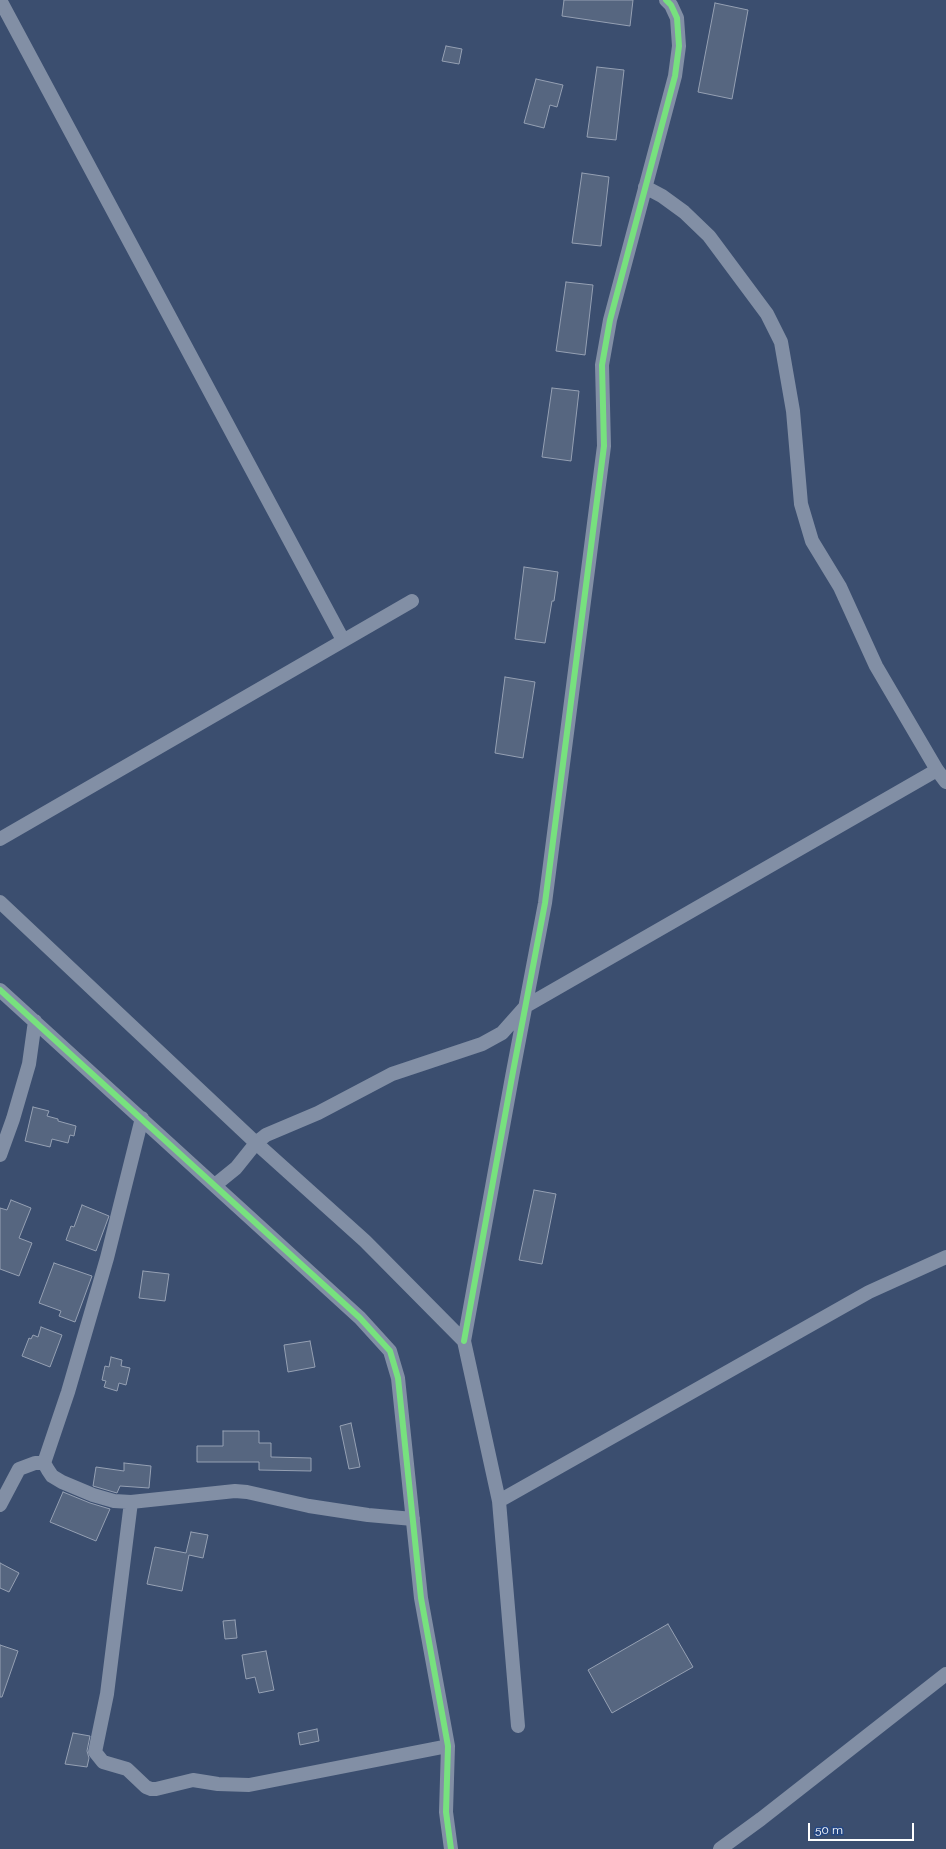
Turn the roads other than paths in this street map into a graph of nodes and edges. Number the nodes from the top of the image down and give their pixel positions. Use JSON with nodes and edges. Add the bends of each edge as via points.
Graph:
{"nodes":[{"id":1,"x":0,"y":0,"type":"edge"},
{"id":2,"x":666,"y":0,"type":"edge"},
{"id":3,"x":645,"y":187,"type":"junction"},
{"id":4,"x":412,"y":601,"type":"dead end"},
{"id":5,"x":343,"y":640,"type":"junction"},
{"id":6,"x":937,"y":770,"type":"junction"},
{"id":7,"x":946,"y":782,"type":"edge"},
{"id":8,"x":0,"y":839,"type":"edge"},
{"id":9,"x":0,"y":902,"type":"edge"},
{"id":10,"x":0,"y":990,"type":"edge"},
{"id":11,"x":526,"y":1006,"type":"junction"},
{"id":12,"x":35,"y":1021,"type":"junction"},
{"id":13,"x":142,"y":1118,"type":"junction"},
{"id":14,"x":256,"y":1143,"type":"junction"},
{"id":15,"x":0,"y":1155,"type":"edge"},
{"id":16,"x":215,"y":1185,"type":"junction"},
{"id":17,"x":946,"y":1257,"type":"edge"},
{"id":18,"x":464,"y":1341,"type":"junction"},
{"id":19,"x":44,"y":1463,"type":"junction"},
{"id":20,"x":499,"y":1501,"type":"junction"},
{"id":21,"x":131,"y":1502,"type":"junction"},
{"id":22,"x":0,"y":1505,"type":"edge"},
{"id":23,"x":413,"y":1519,"type":"junction"},
{"id":24,"x":946,"y":1674,"type":"edge"},
{"id":25,"x":518,"y":1726,"type":"dead end"},
{"id":26,"x":448,"y":1746,"type":"junction"},
{"id":27,"x":451,"y":1849,"type":"edge"},
{"id":28,"x":720,"y":1849,"type":"edge"}],
"edges":[{"from":1,"to":5,"type":"street"},
{"from":2,"to":3,"type":"street","via":[[677,18],[679,46],[675,76]]},
{"from":3,"to":6,"type":"street","via":[[684,212],[709,236],[767,314],[781,342],[793,411],[801,504],[812,541],[840,587],[876,666]]},
{"from":3,"to":11,"type":"street","via":[[610,320],[602,365],[604,446],[600,482],[545,903]]},
{"from":4,"to":5,"type":"street"},
{"from":5,"to":8,"type":"street"},
{"from":6,"to":7,"type":"street"},
{"from":6,"to":11,"type":"street"},
{"from":9,"to":14,"type":"street"},
{"from":10,"to":12,"type":"street"},
{"from":11,"to":14,"type":"street","via":[[502,1033],[482,1044],[392,1074],[266,1135]]},
{"from":11,"to":18,"type":"street"},
{"from":12,"to":13,"type":"street"},
{"from":12,"to":15,"type":"street","via":[[29,1064]]},
{"from":13,"to":16,"type":"street"},
{"from":13,"to":19,"type":"street","via":[[107,1258],[68,1392]]},
{"from":14,"to":16,"type":"street","via":[[236,1168]]},
{"from":14,"to":18,"type":"street","via":[[365,1241]]},
{"from":16,"to":23,"type":"street","via":[[360,1318],[390,1351],[398,1378]]},
{"from":17,"to":20,"type":"street","via":[[869,1292]]},
{"from":18,"to":20,"type":"street"},
{"from":19,"to":21,"type":"street","via":[[52,1476],[62,1482],[93,1495],[114,1501]]},
{"from":19,"to":22,"type":"street","via":[[35,1463],[19,1469]]},
{"from":20,"to":25,"type":"street"},
{"from":21,"to":23,"type":"street","via":[[235,1491],[368,1516]]},
{"from":21,"to":26,"type":"street","via":[[107,1694],[95,1752],[102,1762],[127,1769],[151,1790],[193,1780],[249,1785]]},
{"from":23,"to":26,"type":"street","via":[[421,1598]]},
{"from":24,"to":28,"type":"street"},
{"from":26,"to":27,"type":"street","via":[[446,1812]]}]}
